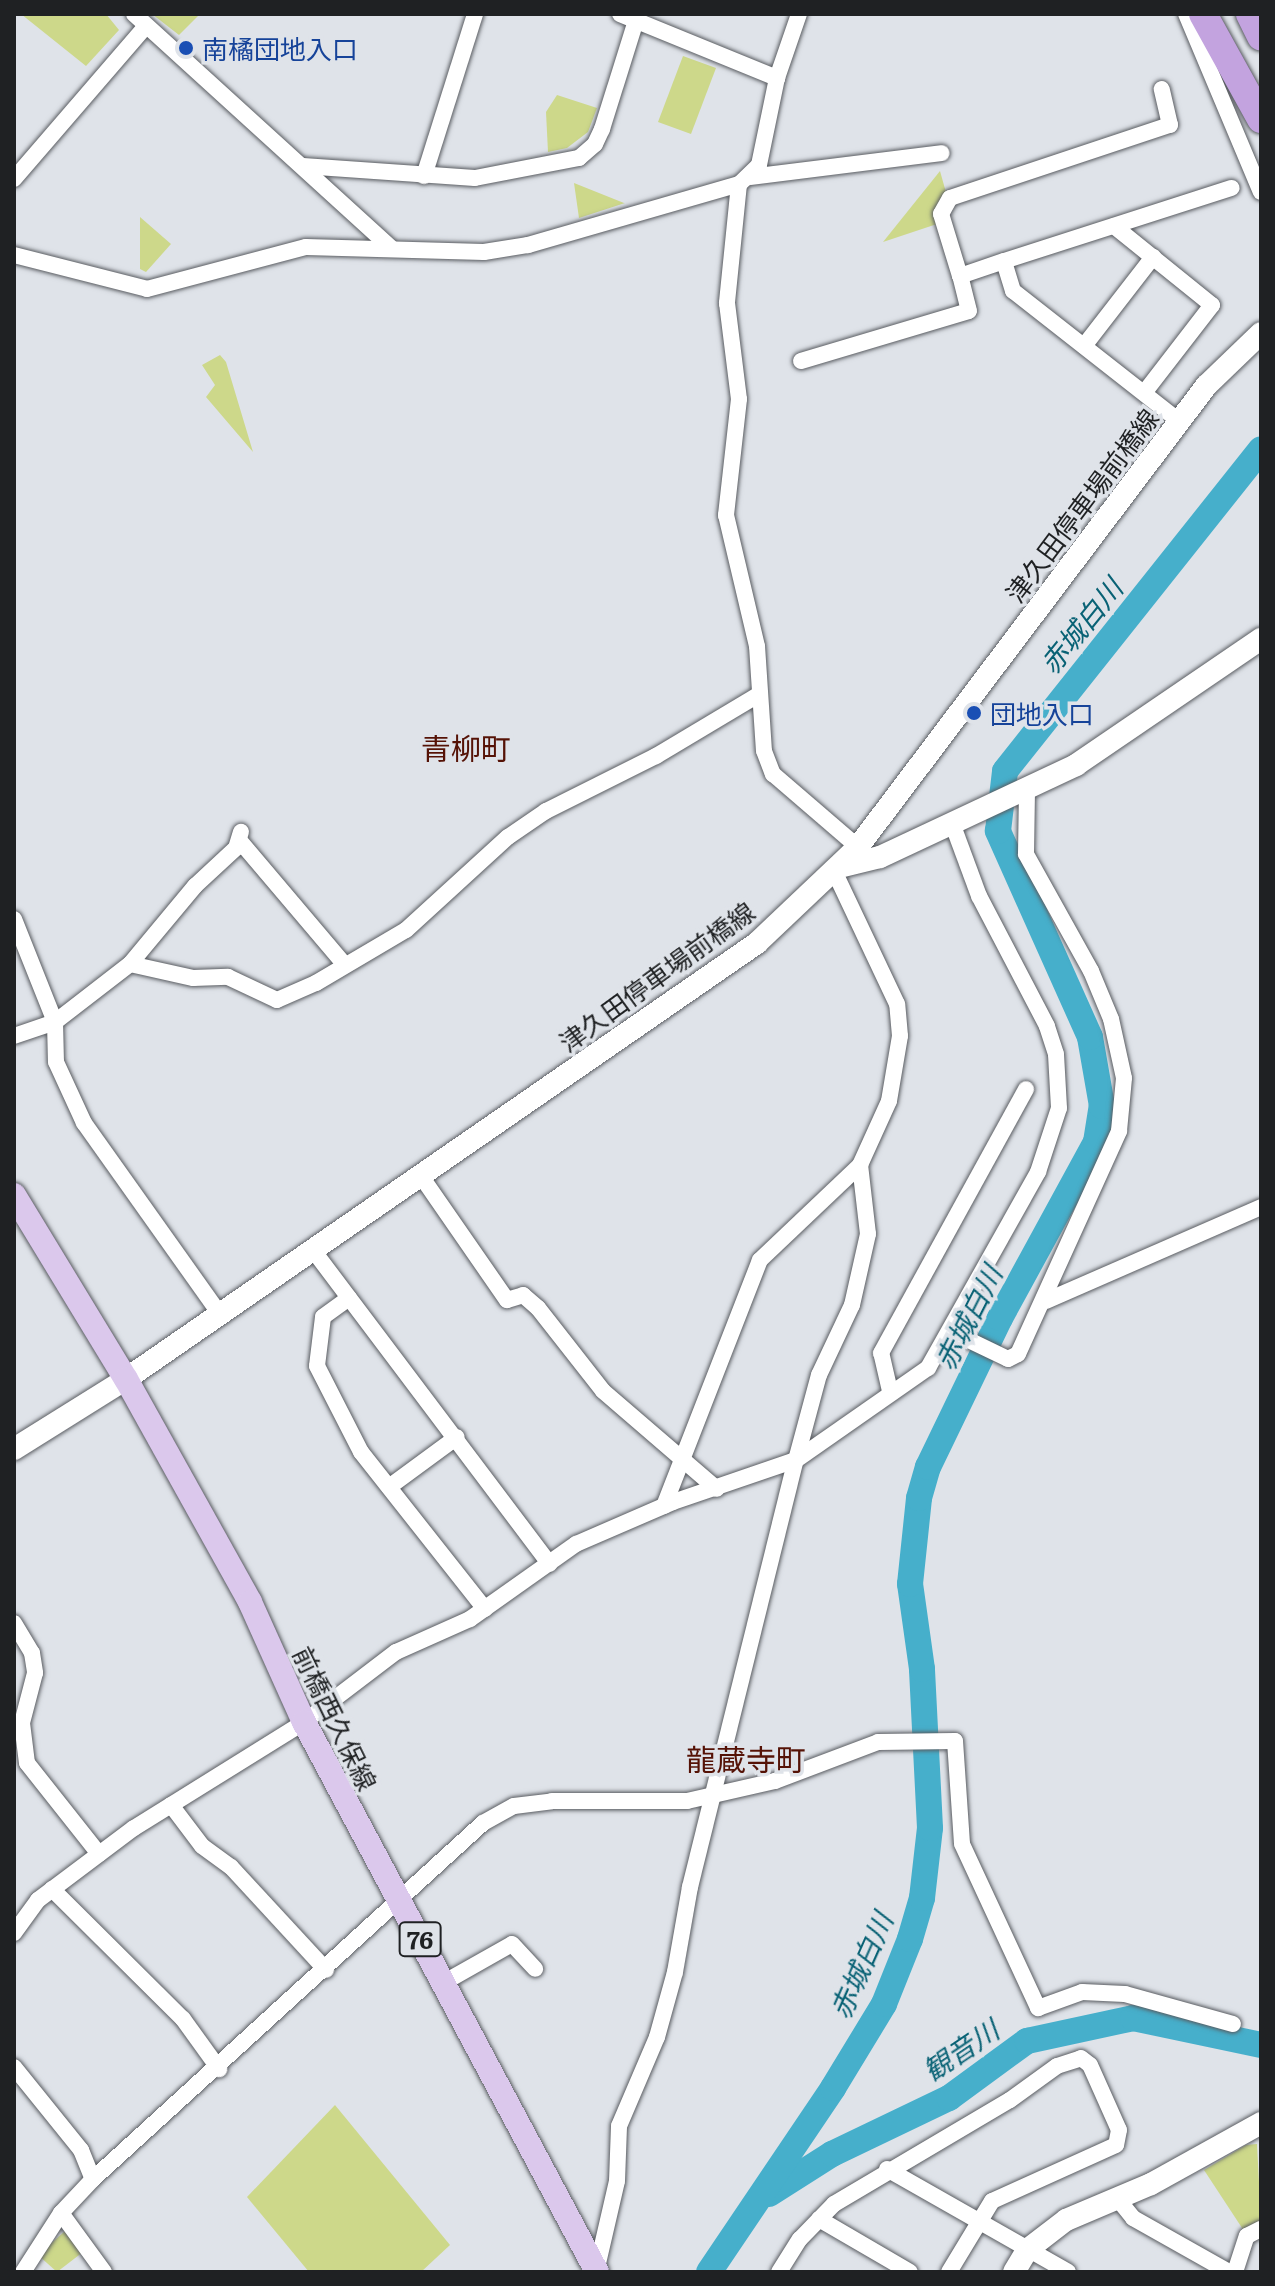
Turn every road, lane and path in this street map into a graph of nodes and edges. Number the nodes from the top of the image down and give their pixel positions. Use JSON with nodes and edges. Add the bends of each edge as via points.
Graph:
{"nodes":[{"id":1,"x":475,"y":14,"type":"edge"},
{"id":2,"x":620,"y":14,"type":"edge"},
{"id":3,"x":799,"y":14,"type":"edge"},
{"id":4,"x":1186,"y":14,"type":"edge"},
{"id":5,"x":1203,"y":14,"type":"edge"},
{"id":6,"x":1250,"y":14,"type":"edge"},
{"id":7,"x":638,"y":17,"type":"edge"},
{"id":8,"x":140,"y":20,"type":"edge"},
{"id":9,"x":1261,"y":37,"type":"edge"},
{"id":10,"x":777,"y":78,"type":"junction"},
{"id":11,"x":1162,"y":89,"type":"dead end"},
{"id":12,"x":1261,"y":119,"type":"edge"},
{"id":13,"x":942,"y":153,"type":"dead end"},
{"id":14,"x":303,"y":166,"type":"junction"},
{"id":15,"x":424,"y":176,"type":"junction"},
{"id":16,"x":14,"y":179,"type":"edge"},
{"id":17,"x":744,"y":181,"type":"junction"},
{"id":18,"x":1232,"y":188,"type":"dead end"},
{"id":19,"x":1261,"y":192,"type":"edge"},
{"id":20,"x":1114,"y":226,"type":"junction"},
{"id":21,"x":391,"y":248,"type":"junction"},
{"id":22,"x":14,"y":255,"type":"edge"},
{"id":23,"x":1153,"y":257,"type":"junction"},
{"id":24,"x":1004,"y":261,"type":"junction"},
{"id":25,"x":960,"y":276,"type":"junction"},
{"id":26,"x":1261,"y":333,"type":"edge"},
{"id":27,"x":1084,"y":346,"type":"junction"},
{"id":28,"x":801,"y":361,"type":"dead end"},
{"id":29,"x":1144,"y":393,"type":"junction"},
{"id":30,"x":1179,"y":421,"type":"junction"},
{"id":31,"x":1261,"y":639,"type":"edge"},
{"id":32,"x":758,"y":695,"type":"junction"},
{"id":33,"x":1027,"y":789,"type":"junction"},
{"id":34,"x":957,"y":821,"type":"junction"},
{"id":35,"x":858,"y":847,"type":"junction"},
{"id":36,"x":835,"y":869,"type":"junction"},
{"id":37,"x":14,"y":919,"type":"edge"},
{"id":38,"x":130,"y":964,"type":"junction"},
{"id":39,"x":345,"y":965,"type":"junction"},
{"id":40,"x":55,"y":1022,"type":"junction"},
{"id":41,"x":14,"y":1036,"type":"edge"},
{"id":42,"x":1026,"y":1089,"type":"dead end"},
{"id":43,"x":860,"y":1165,"type":"junction"},
{"id":44,"x":421,"y":1176,"type":"junction"},
{"id":45,"x":14,"y":1195,"type":"edge"},
{"id":46,"x":1261,"y":1207,"type":"edge"},
{"id":47,"x":313,"y":1250,"type":"junction"},
{"id":48,"x":349,"y":1298,"type":"junction"},
{"id":49,"x":1046,"y":1301,"type":"junction"},
{"id":50,"x":219,"y":1313,"type":"junction"},
{"id":51,"x":954,"y":1333,"type":"junction"},
{"id":52,"x":126,"y":1379,"type":"junction"},
{"id":53,"x":890,"y":1391,"type":"junction"},
{"id":54,"x":457,"y":1437,"type":"junction"},
{"id":55,"x":14,"y":1449,"type":"edge"},
{"id":56,"x":796,"y":1460,"type":"junction"},
{"id":57,"x":681,"y":1461,"type":"junction"},
{"id":58,"x":389,"y":1487,"type":"junction"},
{"id":59,"x":717,"y":1489,"type":"junction"},
{"id":60,"x":664,"y":1506,"type":"junction"},
{"id":61,"x":550,"y":1564,"type":"junction"},
{"id":62,"x":485,"y":1609,"type":"junction"},
{"id":63,"x":14,"y":1623,"type":"edge"},
{"id":64,"x":304,"y":1722,"type":"junction"},
{"id":65,"x":715,"y":1792,"type":"junction"},
{"id":66,"x":171,"y":1805,"type":"junction"},
{"id":67,"x":99,"y":1854,"type":"junction"},
{"id":68,"x":52,"y":1889,"type":"junction"},
{"id":69,"x":400,"y":1902,"type":"junction"},
{"id":70,"x":14,"y":1933,"type":"edge"},
{"id":71,"x":535,"y":1969,"type":"dead end"},
{"id":72,"x":326,"y":1970,"type":"junction"},
{"id":73,"x":443,"y":1983,"type":"junction"},
{"id":74,"x":1233,"y":2024,"type":"dead end"},
{"id":75,"x":14,"y":2067,"type":"edge"},
{"id":76,"x":219,"y":2069,"type":"junction"},
{"id":77,"x":1259,"y":2130,"type":"edge"},
{"id":78,"x":887,"y":2169,"type":"junction"},
{"id":79,"x":93,"y":2179,"type":"junction"},
{"id":80,"x":1117,"y":2198,"type":"junction"},
{"id":81,"x":61,"y":2213,"type":"junction"},
{"id":82,"x":819,"y":2219,"type":"junction"},
{"id":83,"x":978,"y":2221,"type":"junction"},
{"id":84,"x":1261,"y":2229,"type":"edge"},
{"id":85,"x":1027,"y":2250,"type":"junction"},
{"id":86,"x":1066,"y":2271,"type":"edge"},
{"id":87,"x":23,"y":2272,"type":"edge"},
{"id":88,"x":104,"y":2272,"type":"edge"},
{"id":89,"x":596,"y":2272,"type":"edge"},
{"id":90,"x":779,"y":2272,"type":"edge"},
{"id":91,"x":910,"y":2272,"type":"edge"},
{"id":92,"x":949,"y":2272,"type":"edge"},
{"id":93,"x":1014,"y":2272,"type":"edge"},
{"id":94,"x":1229,"y":2272,"type":"edge"},
{"id":95,"x":1235,"y":2272,"type":"edge"}],
"edges":[{"from":1,"to":15,"type":"street"},
{"from":2,"to":7,"type":"street"},
{"from":3,"to":10,"type":"street"},
{"from":4,"to":19,"type":"street"},
{"from":5,"to":12,"type":"highway"},
{"from":6,"to":9,"type":"highway"},
{"from":7,"to":10,"type":"street","via":[[688,45]]},
{"from":7,"to":15,"type":"street","via":[[602,129],[579,158],[495,176]]},
{"from":8,"to":14,"type":"street"},
{"from":8,"to":16,"type":"street"},
{"from":10,"to":17,"type":"street","via":[[759,165]]},
{"from":11,"to":25,"type":"street","via":[[1170,125],[950,198],[941,214]]},
{"from":13,"to":17,"type":"street"},
{"from":14,"to":15,"type":"street"},
{"from":14,"to":21,"type":"street"},
{"from":17,"to":21,"type":"street","via":[[528,245],[484,252]]},
{"from":17,"to":32,"type":"street","via":[[727,303],[739,399],[726,515],[757,646]]},
{"from":18,"to":20,"type":"street"},
{"from":20,"to":23,"type":"street"},
{"from":20,"to":24,"type":"street"},
{"from":21,"to":22,"type":"street","via":[[306,247],[147,289]]},
{"from":23,"to":27,"type":"street"},
{"from":23,"to":29,"type":"street","via":[[1212,305]]},
{"from":24,"to":25,"type":"street"},
{"from":24,"to":27,"type":"street","via":[[1013,291]]},
{"from":25,"to":28,"type":"street","via":[[969,311]]},
{"from":26,"to":30,"type":"main road","name":"津久田停車場前橋線","via":[[1206,386]]},
{"from":27,"to":29,"type":"street"},
{"from":29,"to":30,"type":"street"},
{"from":30,"to":35,"type":"main road","name":"津久田停車場前橋線"},
{"from":31,"to":33,"type":"main road","via":[[1123,735]]},
{"from":32,"to":35,"type":"street","via":[[764,751],[773,774]]},
{"from":32,"to":39,"type":"street","via":[[656,756],[546,811],[508,837],[406,930]]},
{"from":33,"to":34,"type":"main road"},
{"from":33,"to":49,"type":"street","via":[[1026,854],[1091,971],[1111,1019],[1124,1078],[1119,1131]]},
{"from":34,"to":36,"type":"main road","via":[[880,857]]},
{"from":34,"to":51,"type":"street","via":[[979,896],[1047,1026],[1056,1054],[1059,1108],[1038,1172]]},
{"from":35,"to":36,"type":"main road","name":"津久田停車場前橋線"},
{"from":36,"to":43,"type":"street","via":[[897,1004],[900,1036],[889,1101]]},
{"from":36,"to":44,"type":"main road","name":"津久田停車場前橋線","via":[[757,943]]},
{"from":37,"to":40,"type":"street"},
{"from":38,"to":39,"type":"street","via":[[193,978],[228,977],[277,1000]]},
{"from":38,"to":39,"type":"street","via":[[240,836]]},
{"from":38,"to":40,"type":"street"},
{"from":40,"to":41,"type":"street"},
{"from":40,"to":50,"type":"street","via":[[56,1062],[84,1123]]},
{"from":42,"to":53,"type":"street","via":[[881,1353]]},
{"from":43,"to":56,"type":"street","via":[[868,1234],[852,1305],[819,1375]]},
{"from":43,"to":57,"type":"street","via":[[760,1260]]},
{"from":44,"to":47,"type":"main road","name":"津久田停車場前橋線"},
{"from":44,"to":57,"type":"street","via":[[507,1300],[523,1295],[538,1308],[603,1391]]},
{"from":45,"to":52,"type":"main road","name":"前橋西久保線","number":"76"},
{"from":46,"to":49,"type":"street"},
{"from":47,"to":48,"type":"street"},
{"from":47,"to":50,"type":"main road","name":"津久田停車場前橋線"},
{"from":48,"to":54,"type":"street"},
{"from":48,"to":58,"type":"street","via":[[323,1317],[317,1366],[361,1452]]},
{"from":49,"to":51,"type":"street","via":[[1018,1354],[1008,1359]]},
{"from":50,"to":52,"type":"main road","name":"津久田停車場前橋線"},
{"from":51,"to":53,"type":"street","via":[[928,1368]]},
{"from":52,"to":55,"type":"main road","name":"津久田停車場前橋線"},
{"from":52,"to":64,"type":"main road","name":"前橋西久保線","number":"76","via":[[250,1602]]},
{"from":53,"to":56,"type":"street"},
{"from":54,"to":58,"type":"street"},
{"from":54,"to":61,"type":"street"},
{"from":56,"to":59,"type":"street"},
{"from":56,"to":65,"type":"street"},
{"from":57,"to":59,"type":"street"},
{"from":57,"to":60,"type":"street"},
{"from":58,"to":62,"type":"street"},
{"from":59,"to":60,"type":"street"},
{"from":60,"to":61,"type":"street","via":[[576,1544]]},
{"from":61,"to":62,"type":"street"},
{"from":62,"to":64,"type":"street","via":[[396,1652]]},
{"from":63,"to":67,"type":"street","via":[[32,1653],[35,1673],[22,1723],[27,1763]]},
{"from":64,"to":66,"type":"street"},
{"from":64,"to":69,"type":"main road","name":"前橋西久保線","number":"76"},
{"from":65,"to":69,"type":"street","via":[[687,1801],[514,1806],[483,1823]]},
{"from":65,"to":74,"type":"street","via":[[775,1781],[885,1743],[955,1741],[962,1844],[1038,2008],[1082,1992],[1125,1994]]},
{"from":65,"to":89,"type":"street","via":[[661,2024],[619,2126],[615,2194]]},
{"from":66,"to":67,"type":"street"},
{"from":66,"to":72,"type":"street","via":[[202,1846],[231,1867]]},
{"from":67,"to":68,"type":"street"},
{"from":68,"to":70,"type":"street"},
{"from":68,"to":76,"type":"street","via":[[183,2019]]},
{"from":69,"to":72,"type":"street"},
{"from":69,"to":73,"type":"main road","name":"前橋西久保線","number":"76"},
{"from":71,"to":73,"type":"street","via":[[512,1944]]},
{"from":72,"to":76,"type":"street"},
{"from":73,"to":89,"type":"main road","name":"前橋西久保線","number":"76"},
{"from":75,"to":79,"type":"street","via":[[81,2150]]},
{"from":76,"to":79,"type":"street"},
{"from":77,"to":80,"type":"main road"},
{"from":78,"to":82,"type":"street"},
{"from":78,"to":83,"type":"street"},
{"from":78,"to":83,"type":"street","via":[[1010,2100],[1057,2066],[1081,2058],[1090,2065],[1119,2130],[1116,2145],[992,2201]]},
{"from":79,"to":81,"type":"street"},
{"from":80,"to":85,"type":"main road","via":[[1066,2220]]},
{"from":80,"to":94,"type":"street","via":[[1133,2218]]},
{"from":81,"to":87,"type":"street"},
{"from":81,"to":88,"type":"street"},
{"from":82,"to":90,"type":"street"},
{"from":82,"to":91,"type":"street"},
{"from":83,"to":85,"type":"street"},
{"from":83,"to":92,"type":"street"},
{"from":84,"to":95,"type":"street","via":[[1247,2236]]},
{"from":85,"to":86,"type":"street"},
{"from":85,"to":93,"type":"main road"}]}
